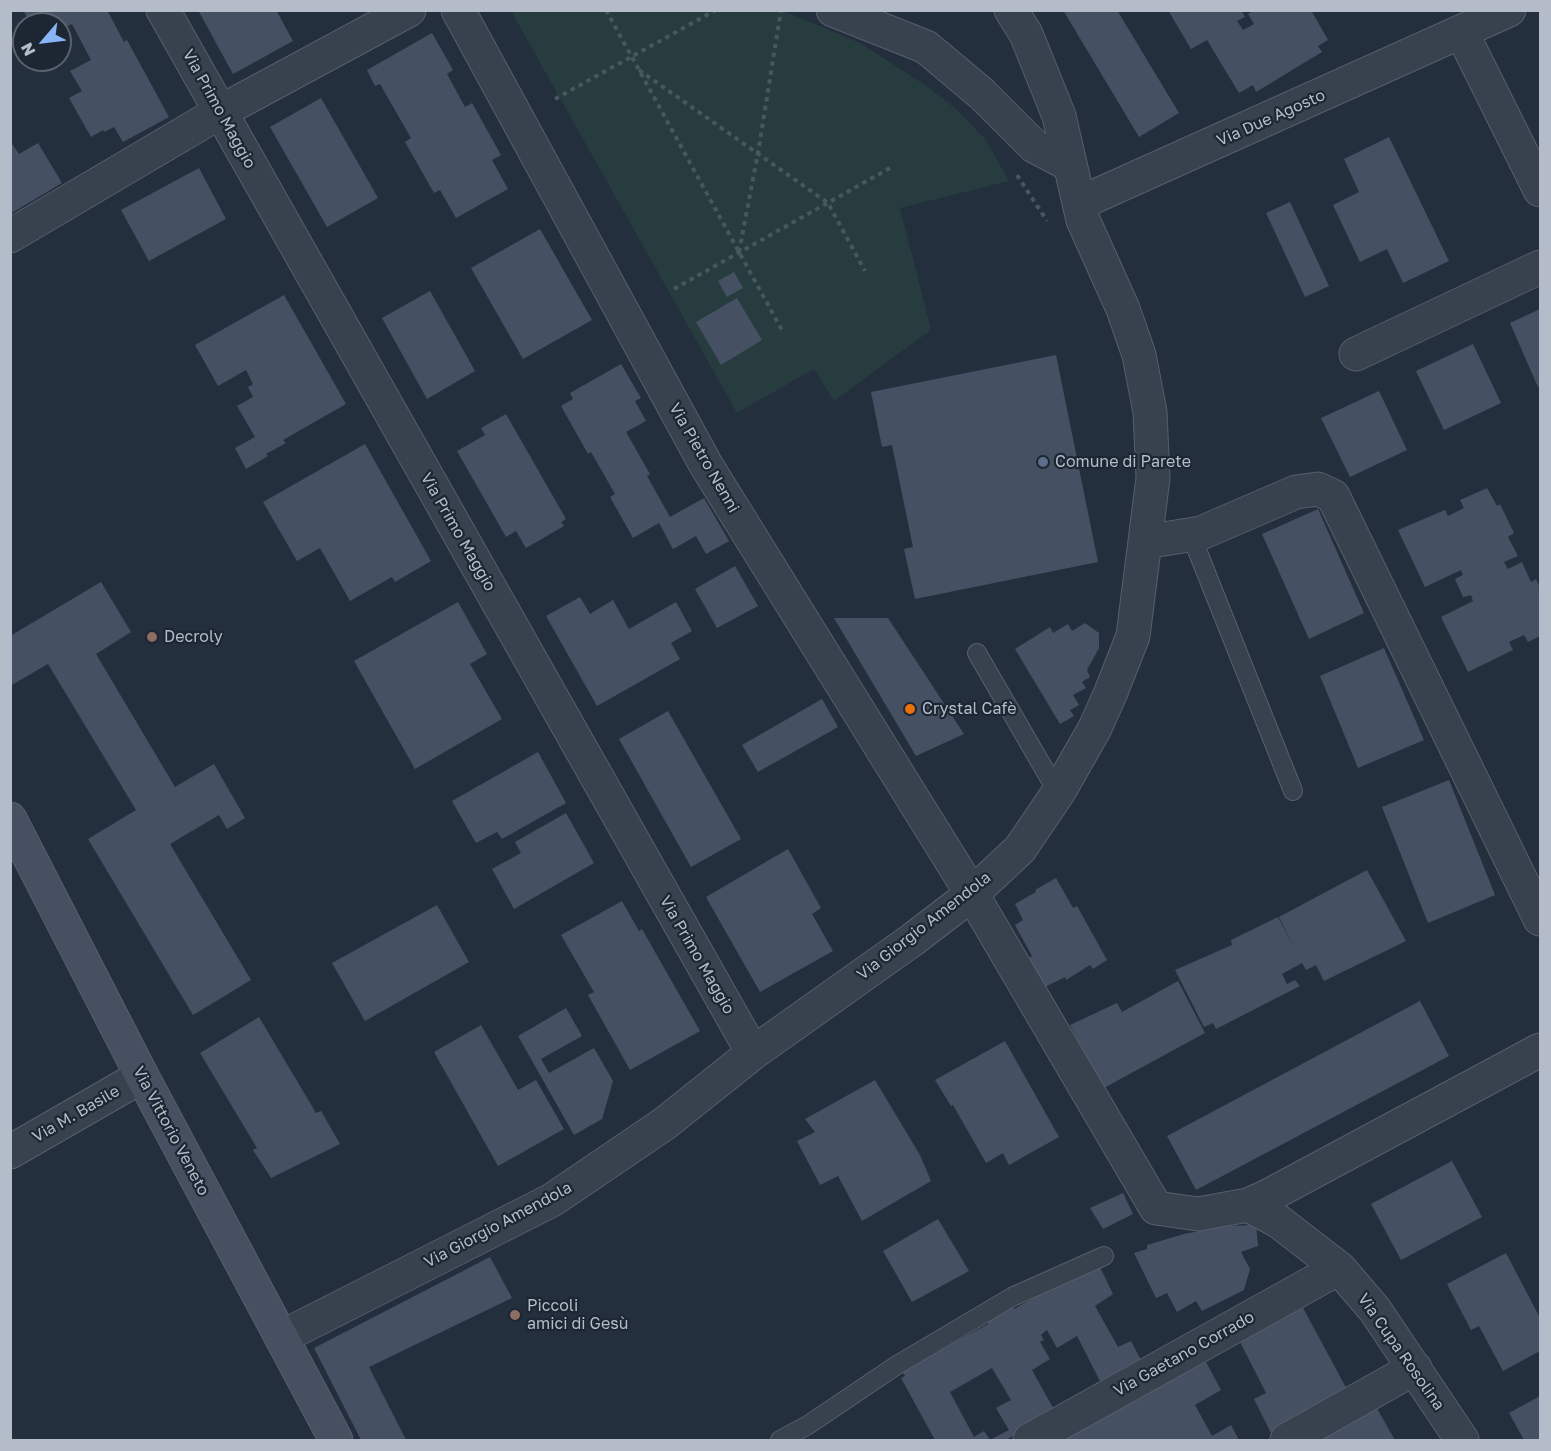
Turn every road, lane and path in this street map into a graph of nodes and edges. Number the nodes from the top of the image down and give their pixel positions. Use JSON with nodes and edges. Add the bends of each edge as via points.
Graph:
{"nodes":[{"id":1,"x":163,"y":10,"type":"edge"},
{"id":2,"x":409,"y":10,"type":"edge"},
{"id":3,"x":458,"y":10,"type":"edge"},
{"id":4,"x":606,"y":10,"type":"edge"},
{"id":5,"x":716,"y":10,"type":"edge"},
{"id":6,"x":781,"y":10,"type":"edge"},
{"id":7,"x":833,"y":10,"type":"edge"},
{"id":8,"x":1011,"y":10,"type":"edge"},
{"id":9,"x":1509,"y":10,"type":"edge"},
{"id":10,"x":1462,"y":33,"type":"junction"},
{"id":11,"x":631,"y":58,"type":"junction"},
{"id":12,"x":636,"y":68,"type":"junction"},
{"id":13,"x":555,"y":99,"type":"dead end"},
{"id":14,"x":220,"y":111,"type":"junction"},
{"id":15,"x":758,"y":153,"type":"junction"},
{"id":16,"x":1070,"y":165,"type":"junction"},
{"id":17,"x":1011,"y":167,"type":"dead end"},
{"id":18,"x":890,"y":168,"type":"dead end"},
{"id":19,"x":1540,"y":190,"type":"edge"},
{"id":20,"x":828,"y":203,"type":"junction"},
{"id":21,"x":1080,"y":203,"type":"junction"},
{"id":22,"x":1051,"y":227,"type":"dead end"},
{"id":23,"x":10,"y":236,"type":"edge"},
{"id":24,"x":739,"y":253,"type":"junction"},
{"id":25,"x":1540,"y":267,"type":"edge"},
{"id":26,"x":865,"y":271,"type":"dead end"},
{"id":27,"x":674,"y":289,"type":"dead end"},
{"id":28,"x":783,"y":332,"type":"dead end"},
{"id":29,"x":1356,"y":354,"type":"dead end"},
{"id":30,"x":1191,"y":536,"type":"junction"},
{"id":31,"x":1145,"y":542,"type":"junction"},
{"id":32,"x":977,"y":653,"type":"dead end"},
{"id":33,"x":1293,"y":791,"type":"dead end"},
{"id":34,"x":1058,"y":793,"type":"junction"},
{"id":35,"x":10,"y":819,"type":"edge"},
{"id":36,"x":972,"y":894,"type":"junction"},
{"id":37,"x":1540,"y":919,"type":"edge"},
{"id":38,"x":753,"y":1053,"type":"junction"},
{"id":39,"x":1536,"y":1063,"type":"edge"},
{"id":40,"x":142,"y":1076,"type":"junction"},
{"id":41,"x":10,"y":1152,"type":"edge"},
{"id":42,"x":1248,"y":1205,"type":"junction"},
{"id":43,"x":1104,"y":1256,"type":"dead end"},
{"id":44,"x":1339,"y":1268,"type":"junction"},
{"id":45,"x":282,"y":1337,"type":"junction"},
{"id":46,"x":1415,"y":1368,"type":"junction"},
{"id":47,"x":336,"y":1440,"type":"edge"},
{"id":48,"x":780,"y":1440,"type":"edge"},
{"id":49,"x":1030,"y":1440,"type":"edge"},
{"id":50,"x":1287,"y":1440,"type":"edge"},
{"id":51,"x":1462,"y":1440,"type":"edge"}],
"edges":[{"from":1,"to":14,"type":"street","name":"Via Primo Maggio"},
{"from":2,"to":14,"type":"street"},
{"from":3,"to":36,"type":"street","name":"Via Pietro Nenni","via":[[706,465]]},
{"from":4,"to":11,"type":"path"},
{"from":5,"to":11,"type":"path"},
{"from":6,"to":15,"type":"path"},
{"from":7,"to":16,"type":"street","via":[[926,47],[982,94],[1034,146]]},
{"from":8,"to":16,"type":"street","name":"Via Giorgio Amendola","via":[[1026,34],[1059,116]]},
{"from":9,"to":10,"type":"street","name":"Via Due Agosto"},
{"from":10,"to":19,"type":"street"},
{"from":10,"to":21,"type":"street","name":"Via Due Agosto"},
{"from":11,"to":12,"type":"path"},
{"from":11,"to":13,"type":"path"},
{"from":12,"to":15,"type":"path"},
{"from":12,"to":24,"type":"path"},
{"from":14,"to":23,"type":"street"},
{"from":14,"to":38,"type":"street","name":"Via Primo Maggio"},
{"from":15,"to":20,"type":"path"},
{"from":15,"to":24,"type":"path"},
{"from":16,"to":21,"type":"street","name":"Via Giorgio Amendola"},
{"from":17,"to":22,"type":"path"},
{"from":18,"to":20,"type":"path"},
{"from":20,"to":24,"type":"path"},
{"from":20,"to":26,"type":"path"},
{"from":21,"to":31,"type":"street","name":"Via Giorgio Amendola","via":[[1083,220],[1139,355],[1150,412],[1153,478]]},
{"from":24,"to":27,"type":"path"},
{"from":24,"to":28,"type":"path"},
{"from":25,"to":29,"type":"street"},
{"from":30,"to":31,"type":"street"},
{"from":30,"to":33,"type":"lane"},
{"from":30,"to":37,"type":"street","via":[[1296,492],[1318,489],[1333,496]]},
{"from":31,"to":34,"type":"street","name":"Via Giorgio Amendola","via":[[1133,636],[1095,728]]},
{"from":32,"to":34,"type":"lane"},
{"from":34,"to":36,"type":"street","name":"Via Giorgio Amendola","via":[[1020,849]]},
{"from":35,"to":40,"type":"street","name":"Via Vittorio Veneto"},
{"from":36,"to":38,"type":"street","name":"Via Giorgio Amendola"},
{"from":36,"to":42,"type":"street","name":"Via Pietro Nenni","via":[[1156,1208],[1198,1214]]},
{"from":38,"to":45,"type":"street","name":"Via Giorgio Amendola","via":[[664,1124],[552,1200]]},
{"from":39,"to":42,"type":"street"},
{"from":40,"to":41,"type":"street","name":"Via M. Basile"},
{"from":40,"to":45,"type":"street","name":"Via Vittorio Veneto"},
{"from":42,"to":44,"type":"street","name":"Via Cupa Rosolina","via":[[1278,1221]]},
{"from":43,"to":48,"type":"lane","via":[[1012,1297]]},
{"from":44,"to":46,"type":"street","name":"Via Cupa Rosolina","via":[[1375,1310]]},
{"from":44,"to":49,"type":"street","name":"Via Gaetano Corrado"},
{"from":45,"to":47,"type":"street","name":"Via Vittorio Veneto"},
{"from":46,"to":50,"type":"street"},
{"from":46,"to":51,"type":"street","name":"Via Cupa Rosolina"}]}
